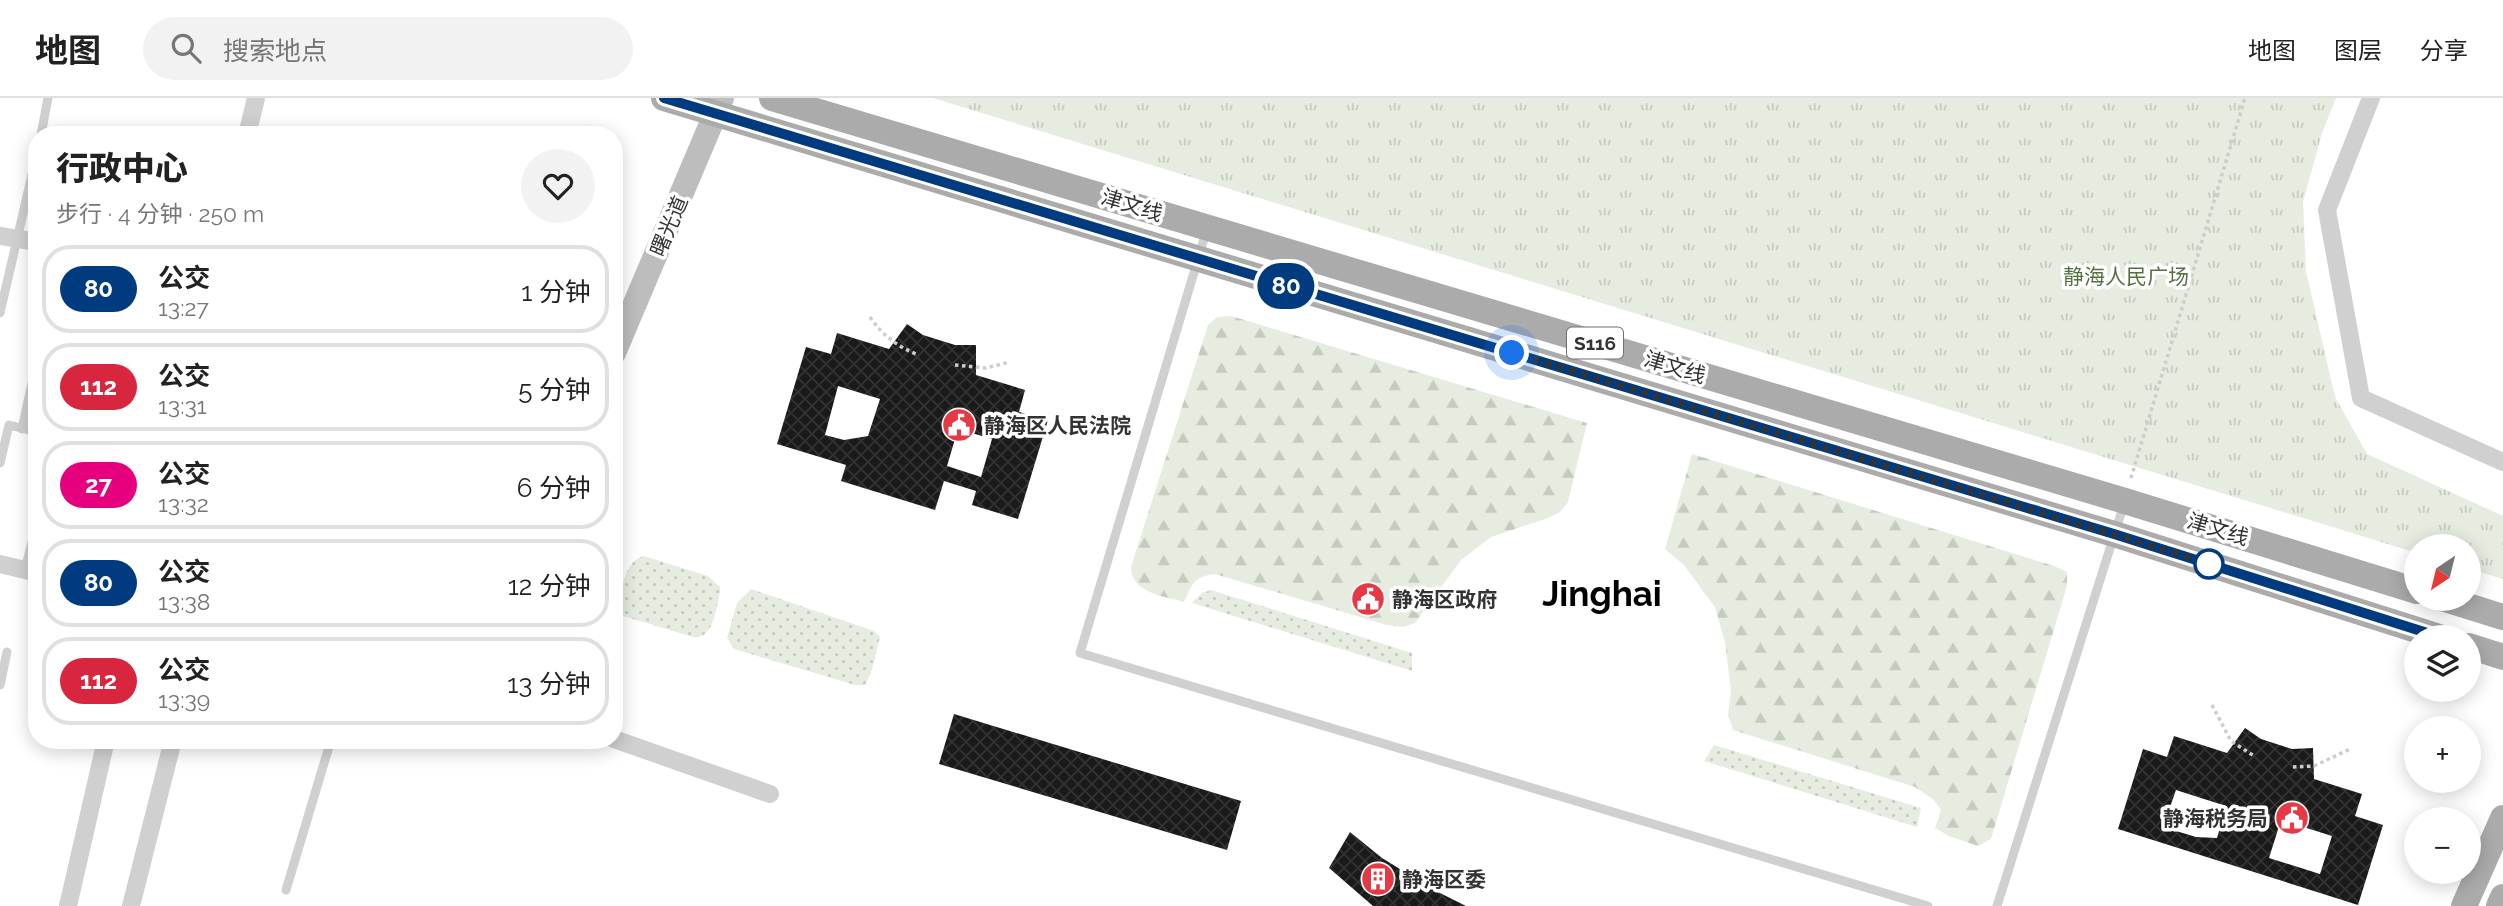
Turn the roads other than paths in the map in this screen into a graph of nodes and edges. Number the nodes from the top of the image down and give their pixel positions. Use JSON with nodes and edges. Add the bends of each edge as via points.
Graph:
{"nodes":[{"id":1,"x":48,"y":98,"type":"edge"},
{"id":2,"x":256,"y":98,"type":"edge"},
{"id":3,"x":664,"y":98,"type":"edge"},
{"id":4,"x":772,"y":98,"type":"edge"},
{"id":5,"x":2371,"y":98,"type":"edge"},
{"id":6,"x":719,"y":106,"type":"edge"},
{"id":7,"x":43,"y":126,"type":"edge"},
{"id":8,"x":249,"y":126,"type":"edge"},
{"id":9,"x":1207,"y":227,"type":"junction"},
{"id":10,"x":0,"y":236,"type":"edge"},
{"id":11,"x":28,"y":241,"type":"edge"},
{"id":12,"x":1197,"y":259,"type":"junction"},
{"id":13,"x":0,"y":313,"type":"edge"},
{"id":14,"x":623,"y":332,"type":"edge"},
{"id":15,"x":28,"y":401,"type":"edge"},
{"id":16,"x":22,"y":429,"type":"junction"},
{"id":17,"x":28,"y":430,"type":"edge"},
{"id":18,"x":2503,"y":462,"type":"edge"},
{"id":19,"x":0,"y":463,"type":"edge"},
{"id":20,"x":2124,"y":500,"type":"junction"},
{"id":21,"x":2114,"y":534,"type":"junction"},
{"id":22,"x":0,"y":564,"type":"edge"},
{"id":23,"x":28,"y":571,"type":"edge"},
{"id":24,"x":2404,"y":587,"type":"edge"},
{"id":25,"x":2482,"y":610,"type":"edge"},
{"id":26,"x":2503,"y":617,"type":"edge"},
{"id":27,"x":2404,"y":626,"type":"edge"},
{"id":28,"x":2481,"y":650,"type":"edge"},
{"id":29,"x":7,"y":652,"type":"dead end"},
{"id":30,"x":2503,"y":657,"type":"edge"},
{"id":31,"x":0,"y":685,"type":"edge"},
{"id":32,"x":623,"y":742,"type":"edge"},
{"id":33,"x":104,"y":749,"type":"edge"},
{"id":34,"x":171,"y":749,"type":"edge"},
{"id":35,"x":328,"y":749,"type":"edge"},
{"id":36,"x":771,"y":794,"type":"dead end"},
{"id":37,"x":2503,"y":818,"type":"edge"},
{"id":38,"x":286,"y":890,"type":"dead end"},
{"id":39,"x":2503,"y":897,"type":"edge"},
{"id":40,"x":68,"y":906,"type":"edge"},
{"id":41,"x":131,"y":906,"type":"edge"},
{"id":42,"x":1928,"y":906,"type":"edge"},
{"id":43,"x":1997,"y":906,"type":"edge"},
{"id":44,"x":2464,"y":906,"type":"edge"},
{"id":45,"x":2499,"y":906,"type":"edge"}],
"edges":[{"from":1,"to":7,"type":"lane"},
{"from":2,"to":8,"type":"street"},
{"from":3,"to":6,"type":"main road","name":"津文线","number":"S116"},
{"from":4,"to":9,"type":"main road","name":"津文线","number":"S116"},
{"from":5,"to":18,"type":"street","via":[[2327,210],[2361,398]]},
{"from":6,"to":12,"type":"main road","name":"津文线","number":"S116"},
{"from":6,"to":14,"type":"street","name":"曙光道"},
{"from":9,"to":12,"type":"lane"},
{"from":9,"to":20,"type":"main road","name":"津文线","number":"S116"},
{"from":10,"to":11,"type":"street"},
{"from":11,"to":13,"type":"lane"},
{"from":12,"to":21,"type":"main road","name":"津文线","number":"S116"},
{"from":12,"to":42,"type":"lane","via":[[1080,653]]},
{"from":15,"to":16,"type":"lane"},
{"from":16,"to":17,"type":"lane"},
{"from":16,"to":19,"type":"lane","via":[[9,425]]},
{"from":20,"to":21,"type":"lane"},
{"from":20,"to":24,"type":"main road","name":"津文线","number":"S116"},
{"from":21,"to":27,"type":"main road","name":"津文线","number":"S116"},
{"from":21,"to":43,"type":"lane"},
{"from":22,"to":23,"type":"street"},
{"from":25,"to":26,"type":"main road"},
{"from":28,"to":30,"type":"main road"},
{"from":29,"to":31,"type":"lane"},
{"from":32,"to":36,"type":"street"},
{"from":33,"to":40,"type":"street"},
{"from":34,"to":41,"type":"street"},
{"from":35,"to":38,"type":"lane"},
{"from":37,"to":44,"type":"main road"},
{"from":39,"to":45,"type":"main road"}]}
